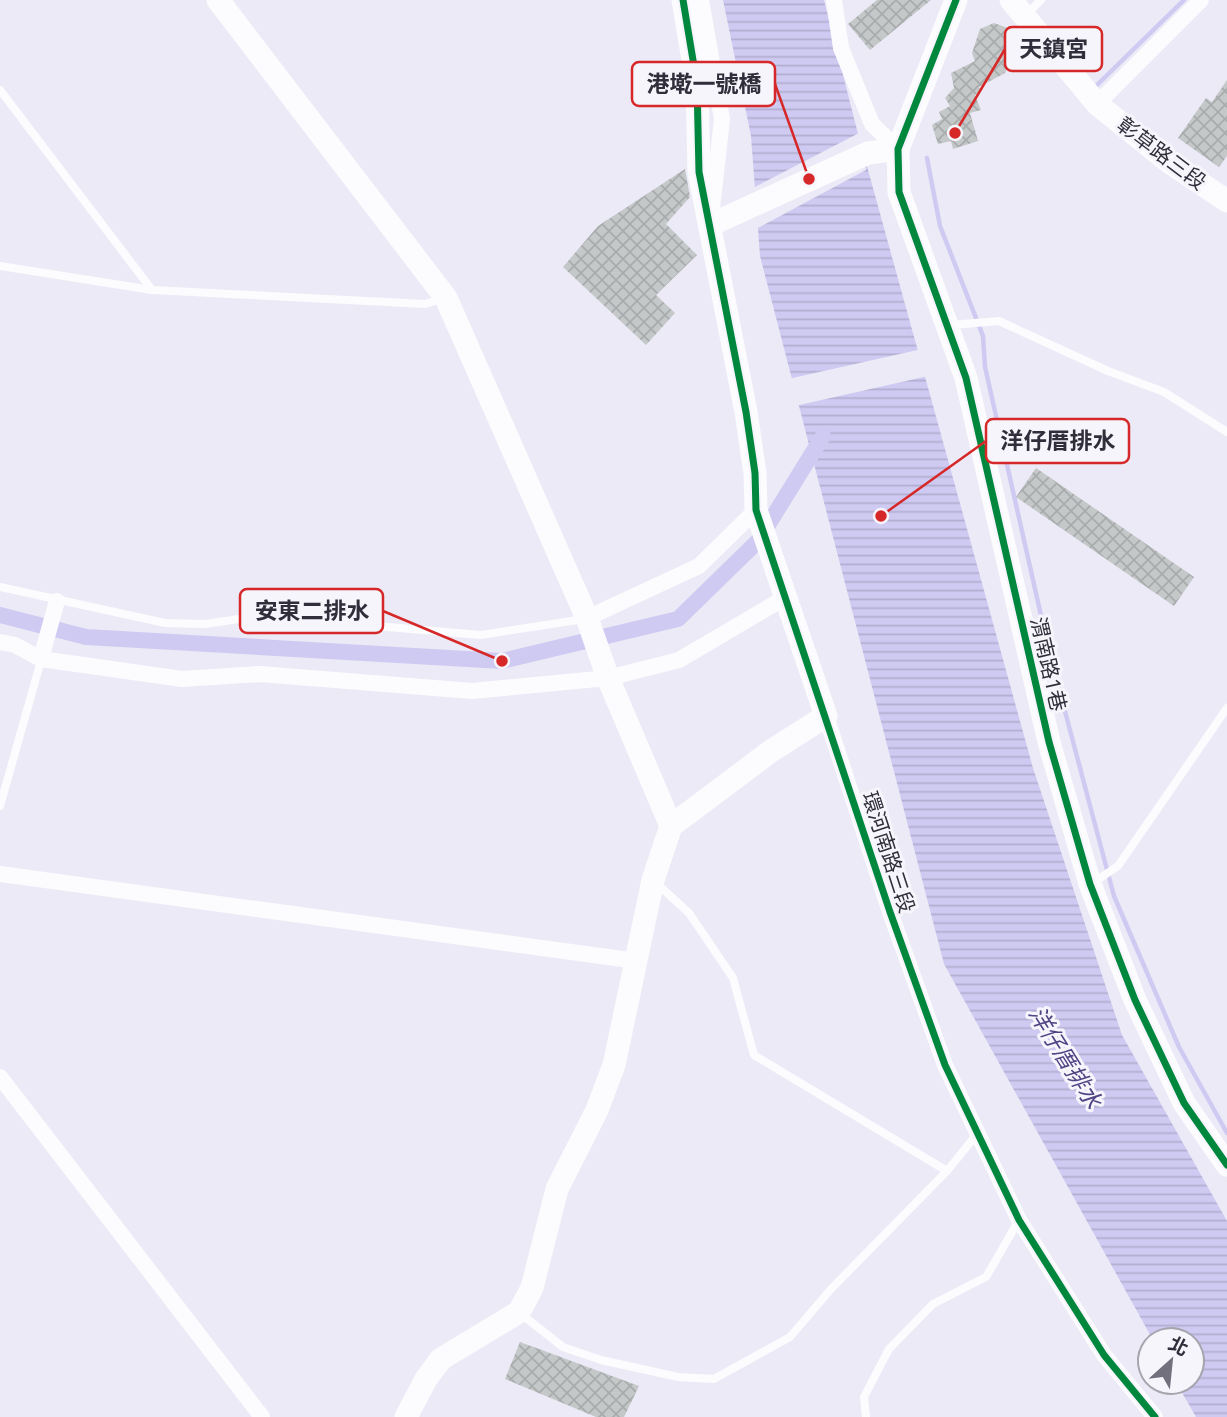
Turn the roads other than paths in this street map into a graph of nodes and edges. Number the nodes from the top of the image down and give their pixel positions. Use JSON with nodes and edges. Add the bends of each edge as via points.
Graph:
{"nodes":[{"id":1,"x":218,"y":0,"type":"edge"},
{"id":2,"x":683,"y":0,"type":"edge"},
{"id":3,"x":701,"y":0,"type":"edge"},
{"id":4,"x":834,"y":0,"type":"edge"},
{"id":5,"x":956,"y":0,"type":"edge"},
{"id":6,"x":1041,"y":0,"type":"edge"},
{"id":7,"x":1202,"y":0,"type":"edge"},
{"id":8,"x":1018,"y":8,"type":"edge"},
{"id":9,"x":0,"y":90,"type":"edge"},
{"id":10,"x":1097,"y":104,"type":"junction"},
{"id":11,"x":898,"y":149,"type":"junction"},
{"id":12,"x":1227,"y":201,"type":"edge"},
{"id":13,"x":710,"y":225,"type":"junction"},
{"id":14,"x":0,"y":266,"type":"edge"},
{"id":15,"x":152,"y":290,"type":"junction"},
{"id":16,"x":446,"y":298,"type":"junction"},
{"id":17,"x":948,"y":326,"type":"junction"},
{"id":18,"x":1227,"y":432,"type":"edge"},
{"id":19,"x":756,"y":510,"type":"junction"},
{"id":20,"x":0,"y":587,"type":"edge"},
{"id":21,"x":783,"y":588,"type":"junction"},
{"id":22,"x":57,"y":601,"type":"junction"},
{"id":23,"x":588,"y":623,"type":"junction"},
{"id":24,"x":0,"y":642,"type":"edge"},
{"id":25,"x":42,"y":655,"type":"junction"},
{"id":26,"x":606,"y":672,"type":"junction"},
{"id":27,"x":1227,"y":708,"type":"edge"},
{"id":28,"x":826,"y":716,"type":"junction"},
{"id":29,"x":0,"y":806,"type":"edge"},
{"id":30,"x":671,"y":826,"type":"junction"},
{"id":31,"x":0,"y":874,"type":"edge"},
{"id":32,"x":653,"y":880,"type":"junction"},
{"id":33,"x":1090,"y":884,"type":"junction"},
{"id":34,"x":637,"y":961,"type":"junction"},
{"id":35,"x":0,"y":1077,"type":"edge"},
{"id":36,"x":979,"y":1131,"type":"junction"},
{"id":37,"x":1227,"y":1165,"type":"edge"},
{"id":38,"x":947,"y":1171,"type":"junction"},
{"id":39,"x":1019,"y":1220,"type":"junction"},
{"id":40,"x":519,"y":1312,"type":"junction"},
{"id":41,"x":262,"y":1417,"type":"edge"},
{"id":42,"x":406,"y":1417,"type":"edge"},
{"id":43,"x":866,"y":1417,"type":"edge"},
{"id":44,"x":1155,"y":1417,"type":"edge"}],
"edges":[{"from":1,"to":16,"type":"street"},
{"from":2,"to":13,"type":"street","name":"環河南路三段","via":[[697,85],[699,172]]},
{"from":3,"to":13,"type":"street","via":[[722,119]]},
{"from":4,"to":11,"type":"street","via":[[841,48],[872,124]]},
{"from":5,"to":11,"type":"street"},
{"from":6,"to":8,"type":"lane"},
{"from":7,"to":10,"type":"street"},
{"from":8,"to":10,"type":"street","name":"彰草路三段"},
{"from":9,"to":15,"type":"lane"},
{"from":10,"to":12,"type":"street","name":"彰草路三段"},
{"from":11,"to":13,"type":"street","via":[[868,153]]},
{"from":11,"to":17,"type":"street","name":"渭南路1巷","via":[[899,192]]},
{"from":13,"to":19,"type":"street","name":"環河南路三段","via":[[746,412]]},
{"from":14,"to":15,"type":"lane"},
{"from":15,"to":16,"type":"lane","via":[[425,304]]},
{"from":16,"to":23,"type":"street"},
{"from":17,"to":18,"type":"lane","via":[[999,321],[1164,393]]},
{"from":17,"to":33,"type":"street","name":"渭南路1巷","via":[[966,378],[1049,742]]},
{"from":19,"to":21,"type":"street","name":"環河南路三段"},
{"from":19,"to":23,"type":"street","via":[[699,566]]},
{"from":20,"to":22,"type":"lane"},
{"from":21,"to":26,"type":"street","via":[[679,660]]},
{"from":21,"to":28,"type":"street","name":"環河南路三段"},
{"from":22,"to":23,"type":"lane","via":[[165,623],[205,624],[259,616],[481,635]]},
{"from":22,"to":25,"type":"street"},
{"from":23,"to":26,"type":"street"},
{"from":24,"to":25,"type":"street"},
{"from":25,"to":26,"type":"street","via":[[182,679],[260,674],[471,691]]},
{"from":25,"to":29,"type":"lane"},
{"from":26,"to":30,"type":"street"},
{"from":27,"to":33,"type":"lane","via":[[1118,866]]},
{"from":28,"to":30,"type":"street"},
{"from":28,"to":36,"type":"street","name":"環河南路三段","via":[[941,1052]]},
{"from":30,"to":32,"type":"street"},
{"from":31,"to":34,"type":"street"},
{"from":32,"to":34,"type":"street"},
{"from":32,"to":38,"type":"lane","via":[[689,913],[733,978],[754,1055]]},
{"from":33,"to":37,"type":"street","name":"渭南路1巷","via":[[1135,1000],[1184,1103]]},
{"from":34,"to":40,"type":"street","via":[[614,1065],[557,1189],[532,1288]]},
{"from":35,"to":41,"type":"street"},
{"from":36,"to":38,"type":"lane"},
{"from":36,"to":39,"type":"street","name":"環河南路三段"},
{"from":38,"to":40,"type":"lane","via":[[790,1337],[714,1379],[678,1377],[601,1360],[564,1347]]},
{"from":39,"to":43,"type":"lane","via":[[986,1277],[933,1304],[889,1349],[864,1397]]},
{"from":39,"to":44,"type":"street","via":[[1104,1355]]},
{"from":40,"to":42,"type":"street","via":[[441,1359]]}]}
